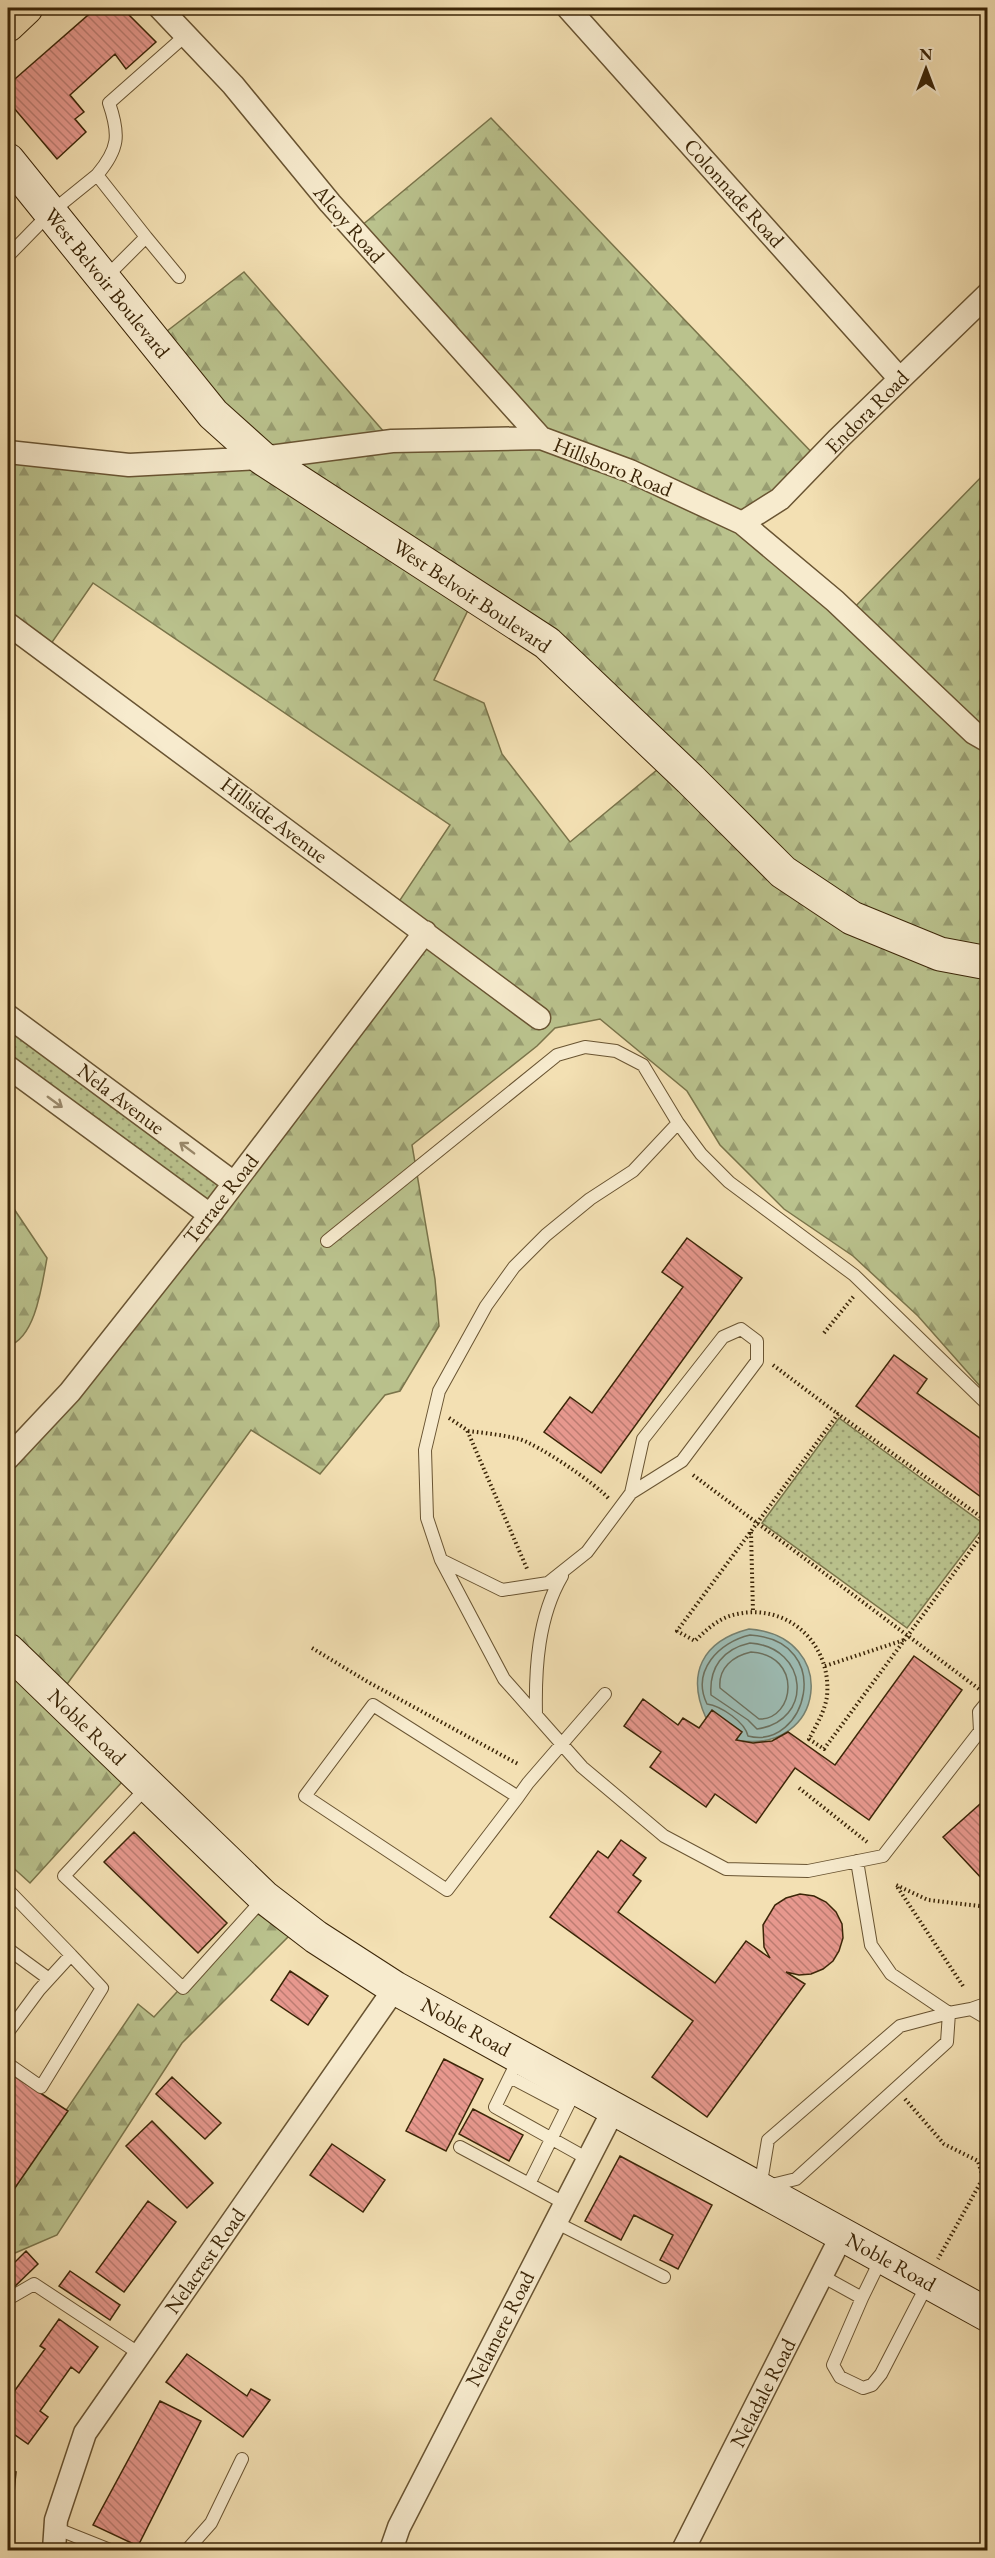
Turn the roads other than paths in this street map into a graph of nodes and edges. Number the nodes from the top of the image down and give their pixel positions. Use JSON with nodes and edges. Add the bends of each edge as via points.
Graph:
{"nodes":[{"id":1,"x":26,"y":8,"type":"edge"},
{"id":2,"x":160,"y":8,"type":"edge"},
{"id":3,"x":568,"y":8,"type":"edge"},
{"id":4,"x":8,"y":25,"type":"edge"},
{"id":5,"x":186,"y":35,"type":"junction"},
{"id":6,"x":8,"y":160,"type":"edge"},
{"id":7,"x":97,"y":175,"type":"junction"},
{"id":8,"x":50,"y":213,"type":"junction"},
{"id":9,"x":146,"y":237,"type":"junction"},
{"id":10,"x":8,"y":256,"type":"edge"},
{"id":11,"x":179,"y":277,"type":"dead end"},
{"id":12,"x":104,"y":279,"type":"junction"},
{"id":13,"x":987,"y":294,"type":"edge"},
{"id":14,"x":900,"y":379,"type":"junction"},
{"id":15,"x":541,"y":438,"type":"junction"},
{"id":16,"x":8,"y":452,"type":"edge"},
{"id":17,"x":262,"y":458,"type":"junction"},
{"id":18,"x":742,"y":523,"type":"junction"},
{"id":19,"x":8,"y":624,"type":"edge"},
{"id":20,"x":987,"y":741,"type":"edge"},
{"id":21,"x":425,"y":932,"type":"junction"},
{"id":22,"x":987,"y":963,"type":"edge"},
{"id":23,"x":8,"y":1016,"type":"edge"},
{"id":24,"x":539,"y":1018,"type":"dead end"},
{"id":25,"x":8,"y":1067,"type":"edge"},
{"id":26,"x":678,"y":1123,"type":"junction"},
{"id":27,"x":234,"y":1183,"type":"junction"},
{"id":28,"x":210,"y":1215,"type":"junction"},
{"id":29,"x":327,"y":1241,"type":"dead end"},
{"id":30,"x":987,"y":1405,"type":"edge"},
{"id":31,"x":8,"y":1458,"type":"edge"},
{"id":32,"x":631,"y":1493,"type":"junction"},
{"id":33,"x":441,"y":1560,"type":"junction"},
{"id":34,"x":566,"y":1569,"type":"junction"},
{"id":35,"x":8,"y":1650,"type":"edge"},
{"id":36,"x":605,"y":1694,"type":"dead end"},
{"id":37,"x":987,"y":1701,"type":"edge"},
{"id":38,"x":536,"y":1714,"type":"junction"},
{"id":39,"x":984,"y":1731,"type":"edge"},
{"id":40,"x":563,"y":1744,"type":"junction"},
{"id":41,"x":148,"y":1786,"type":"junction"},
{"id":42,"x":518,"y":1797,"type":"junction"},
{"id":43,"x":857,"y":1861,"type":"junction"},
{"id":44,"x":8,"y":1891,"type":"edge"},
{"id":45,"x":264,"y":1897,"type":"junction"},
{"id":46,"x":8,"y":1948,"type":"edge"},
{"id":47,"x":72,"y":1955,"type":"junction"},
{"id":48,"x":49,"y":1979,"type":"junction"},
{"id":49,"x":395,"y":1988,"type":"junction"},
{"id":50,"x":987,"y":2002,"type":"edge"},
{"id":51,"x":971,"y":2009,"type":"junction"},
{"id":52,"x":949,"y":2013,"type":"junction"},
{"id":53,"x":987,"y":2019,"type":"edge"},
{"id":54,"x":8,"y":2032,"type":"edge"},
{"id":55,"x":8,"y":2064,"type":"edge"},
{"id":56,"x":515,"y":2067,"type":"junction"},
{"id":57,"x":572,"y":2098,"type":"junction"},
{"id":58,"x":614,"y":2109,"type":"junction"},
{"id":59,"x":552,"y":2138,"type":"junction"},
{"id":60,"x":460,"y":2147,"type":"dead end"},
{"id":61,"x":588,"y":2159,"type":"junction"},
{"id":62,"x":529,"y":2184,"type":"junction"},
{"id":63,"x":760,"y":2188,"type":"junction"},
{"id":64,"x":559,"y":2212,"type":"junction"},
{"id":65,"x":842,"y":2235,"type":"junction"},
{"id":66,"x":882,"y":2257,"type":"junction"},
{"id":67,"x":932,"y":2272,"type":"junction"},
{"id":68,"x":822,"y":2276,"type":"junction"},
{"id":69,"x":664,"y":2277,"type":"dead end"},
{"id":70,"x":862,"y":2298,"type":"junction"},
{"id":71,"x":8,"y":2299,"type":"edge"},
{"id":72,"x":987,"y":2315,"type":"edge"},
{"id":73,"x":140,"y":2354,"type":"junction"},
{"id":74,"x":242,"y":2459,"type":"dead end"},
{"id":75,"x":55,"y":2539,"type":"edge"},
{"id":76,"x":110,"y":2550,"type":"edge"},
{"id":77,"x":188,"y":2550,"type":"edge"},
{"id":78,"x":391,"y":2550,"type":"edge"},
{"id":79,"x":683,"y":2550,"type":"edge"}],
"edges":[{"from":1,"to":4,"type":"main road"},
{"from":2,"to":5,"type":"street","name":"Alcoy Road"},
{"from":3,"to":14,"type":"street","name":"Colonnade Road"},
{"from":5,"to":7,"type":"lane","via":[[109,103],[117,126],[112,157]]},
{"from":5,"to":15,"type":"street","name":"Alcoy Road"},
{"from":6,"to":8,"type":"street","name":"West Belvoir Boulevard"},
{"from":7,"to":8,"type":"lane"},
{"from":7,"to":9,"type":"lane"},
{"from":8,"to":10,"type":"lane"},
{"from":8,"to":12,"type":"street","name":"West Belvoir Boulevard"},
{"from":9,"to":11,"type":"lane"},
{"from":9,"to":12,"type":"lane"},
{"from":12,"to":17,"type":"street","name":"West Belvoir Boulevard","via":[[213,414]]},
{"from":13,"to":14,"type":"street","name":"Endora Road"},
{"from":14,"to":18,"type":"street","name":"Endora Road","via":[[780,499]]},
{"from":15,"to":17,"type":"street","name":"Hillsboro Road","via":[[392,441]]},
{"from":15,"to":18,"type":"street","name":"Hillsboro Road","via":[[630,471]]},
{"from":16,"to":17,"type":"street","name":"Hillsboro Road","via":[[129,465]]},
{"from":17,"to":22,"type":"street","name":"West Belvoir Boulevard","via":[[547,643],[783,872],[852,918],[940,954]]},
{"from":18,"to":20,"type":"street","name":"Hillsboro Road","via":[[835,601]]},
{"from":19,"to":21,"type":"street","name":"Hillside Avenue"},
{"from":21,"to":24,"type":"street","name":"Hillside Avenue"},
{"from":21,"to":27,"type":"street","name":"Terrace Road"},
{"from":27,"to":23,"type":"street","name":"Nela Avenue","one_way":true},
{"from":25,"to":28,"type":"street","name":"Nela Avenue","one_way":true},
{"from":26,"to":29,"type":"lane","via":[[643,1065],[616,1051],[585,1047],[557,1055]]},
{"from":26,"to":30,"type":"lane","via":[[729,1182],[854,1275]]},
{"from":26,"to":33,"type":"lane","via":[[633,1171],[581,1206],[514,1267],[486,1306],[439,1391],[425,1450],[427,1518]]},
{"from":27,"to":28,"type":"street","name":"Terrace Road"},
{"from":28,"to":31,"type":"street","name":"Terrace Road","via":[[70,1392]]},
{"from":32,"to":32,"type":"lane","via":[[682,1461],[756,1361],[756,1341],[741,1329],[723,1337],[643,1439]]},
{"from":32,"to":34,"type":"lane","via":[[587,1552]]},
{"from":33,"to":34,"type":"lane","via":[[501,1590],[548,1583]]},
{"from":33,"to":38,"type":"lane","via":[[504,1679]]},
{"from":34,"to":38,"type":"lane","via":[[554,1590],[535,1670]]},
{"from":35,"to":41,"type":"street","name":"Noble Road"},
{"from":36,"to":40,"type":"lane"},
{"from":37,"to":39,"type":"lane","via":[[979,1712]]},
{"from":38,"to":40,"type":"lane"},
{"from":39,"to":43,"type":"lane","via":[[884,1856]]},
{"from":40,"to":42,"type":"lane"},
{"from":40,"to":43,"type":"lane","via":[[582,1767],[663,1836],[726,1869],[808,1870]]},
{"from":41,"to":45,"type":"street","name":"Noble Road"},
{"from":41,"to":45,"type":"lane","via":[[64,1876],[72,1884],[183,1988]]},
{"from":42,"to":42,"type":"lane","via":[[373,1705],[304,1796],[447,1890]]},
{"from":43,"to":52,"type":"lane","via":[[872,1945],[891,1974]]},
{"from":44,"to":47,"type":"lane"},
{"from":45,"to":49,"type":"street","name":"Noble Road","via":[[316,1937]]},
{"from":46,"to":48,"type":"lane"},
{"from":47,"to":48,"type":"lane"},
{"from":47,"to":55,"type":"lane","via":[[102,1988],[41,2087]]},
{"from":48,"to":54,"type":"lane"},
{"from":49,"to":56,"type":"street","name":"Noble Road"},
{"from":49,"to":73,"type":"street","name":"Nelacrest Road"},
{"from":50,"to":51,"type":"lane"},
{"from":51,"to":52,"type":"lane"},
{"from":51,"to":53,"type":"lane"},
{"from":52,"to":63,"type":"lane","via":[[947,2042],[796,2179]]},
{"from":52,"to":63,"type":"lane","via":[[900,2026],[768,2140]]},
{"from":56,"to":57,"type":"street","name":"Noble Road"},
{"from":56,"to":59,"type":"lane","via":[[495,2107]]},
{"from":57,"to":58,"type":"street","name":"Noble Road"},
{"from":57,"to":59,"type":"lane"},
{"from":58,"to":61,"type":"street","name":"Nelamere Road"},
{"from":58,"to":63,"type":"street","name":"Noble Road"},
{"from":59,"to":61,"type":"lane"},
{"from":59,"to":62,"type":"lane"},
{"from":60,"to":62,"type":"lane"},
{"from":61,"to":64,"type":"street","name":"Nelamere Road"},
{"from":62,"to":64,"type":"lane"},
{"from":63,"to":65,"type":"street","name":"Noble Road"},
{"from":64,"to":69,"type":"lane"},
{"from":64,"to":78,"type":"street","name":"Nelamere Road","via":[[399,2527]]},
{"from":65,"to":66,"type":"street","name":"Noble Road"},
{"from":65,"to":68,"type":"street","name":"Neladale Road"},
{"from":66,"to":67,"type":"street","name":"Noble Road"},
{"from":66,"to":70,"type":"lane"},
{"from":67,"to":70,"type":"lane","via":[[881,2374],[872,2385],[863,2388],[840,2377],[833,2365]]},
{"from":67,"to":72,"type":"street","name":"Noble Road"},
{"from":68,"to":70,"type":"lane"},
{"from":68,"to":79,"type":"street","name":"Neladale Road"},
{"from":71,"to":73,"type":"lane","via":[[34,2284]]},
{"from":73,"to":75,"type":"street","name":"Nelacrest Road","via":[[85,2433],[70,2473]]},
{"from":74,"to":77,"type":"lane","via":[[211,2523]]},
{"from":75,"to":76,"type":"lane"}]}
